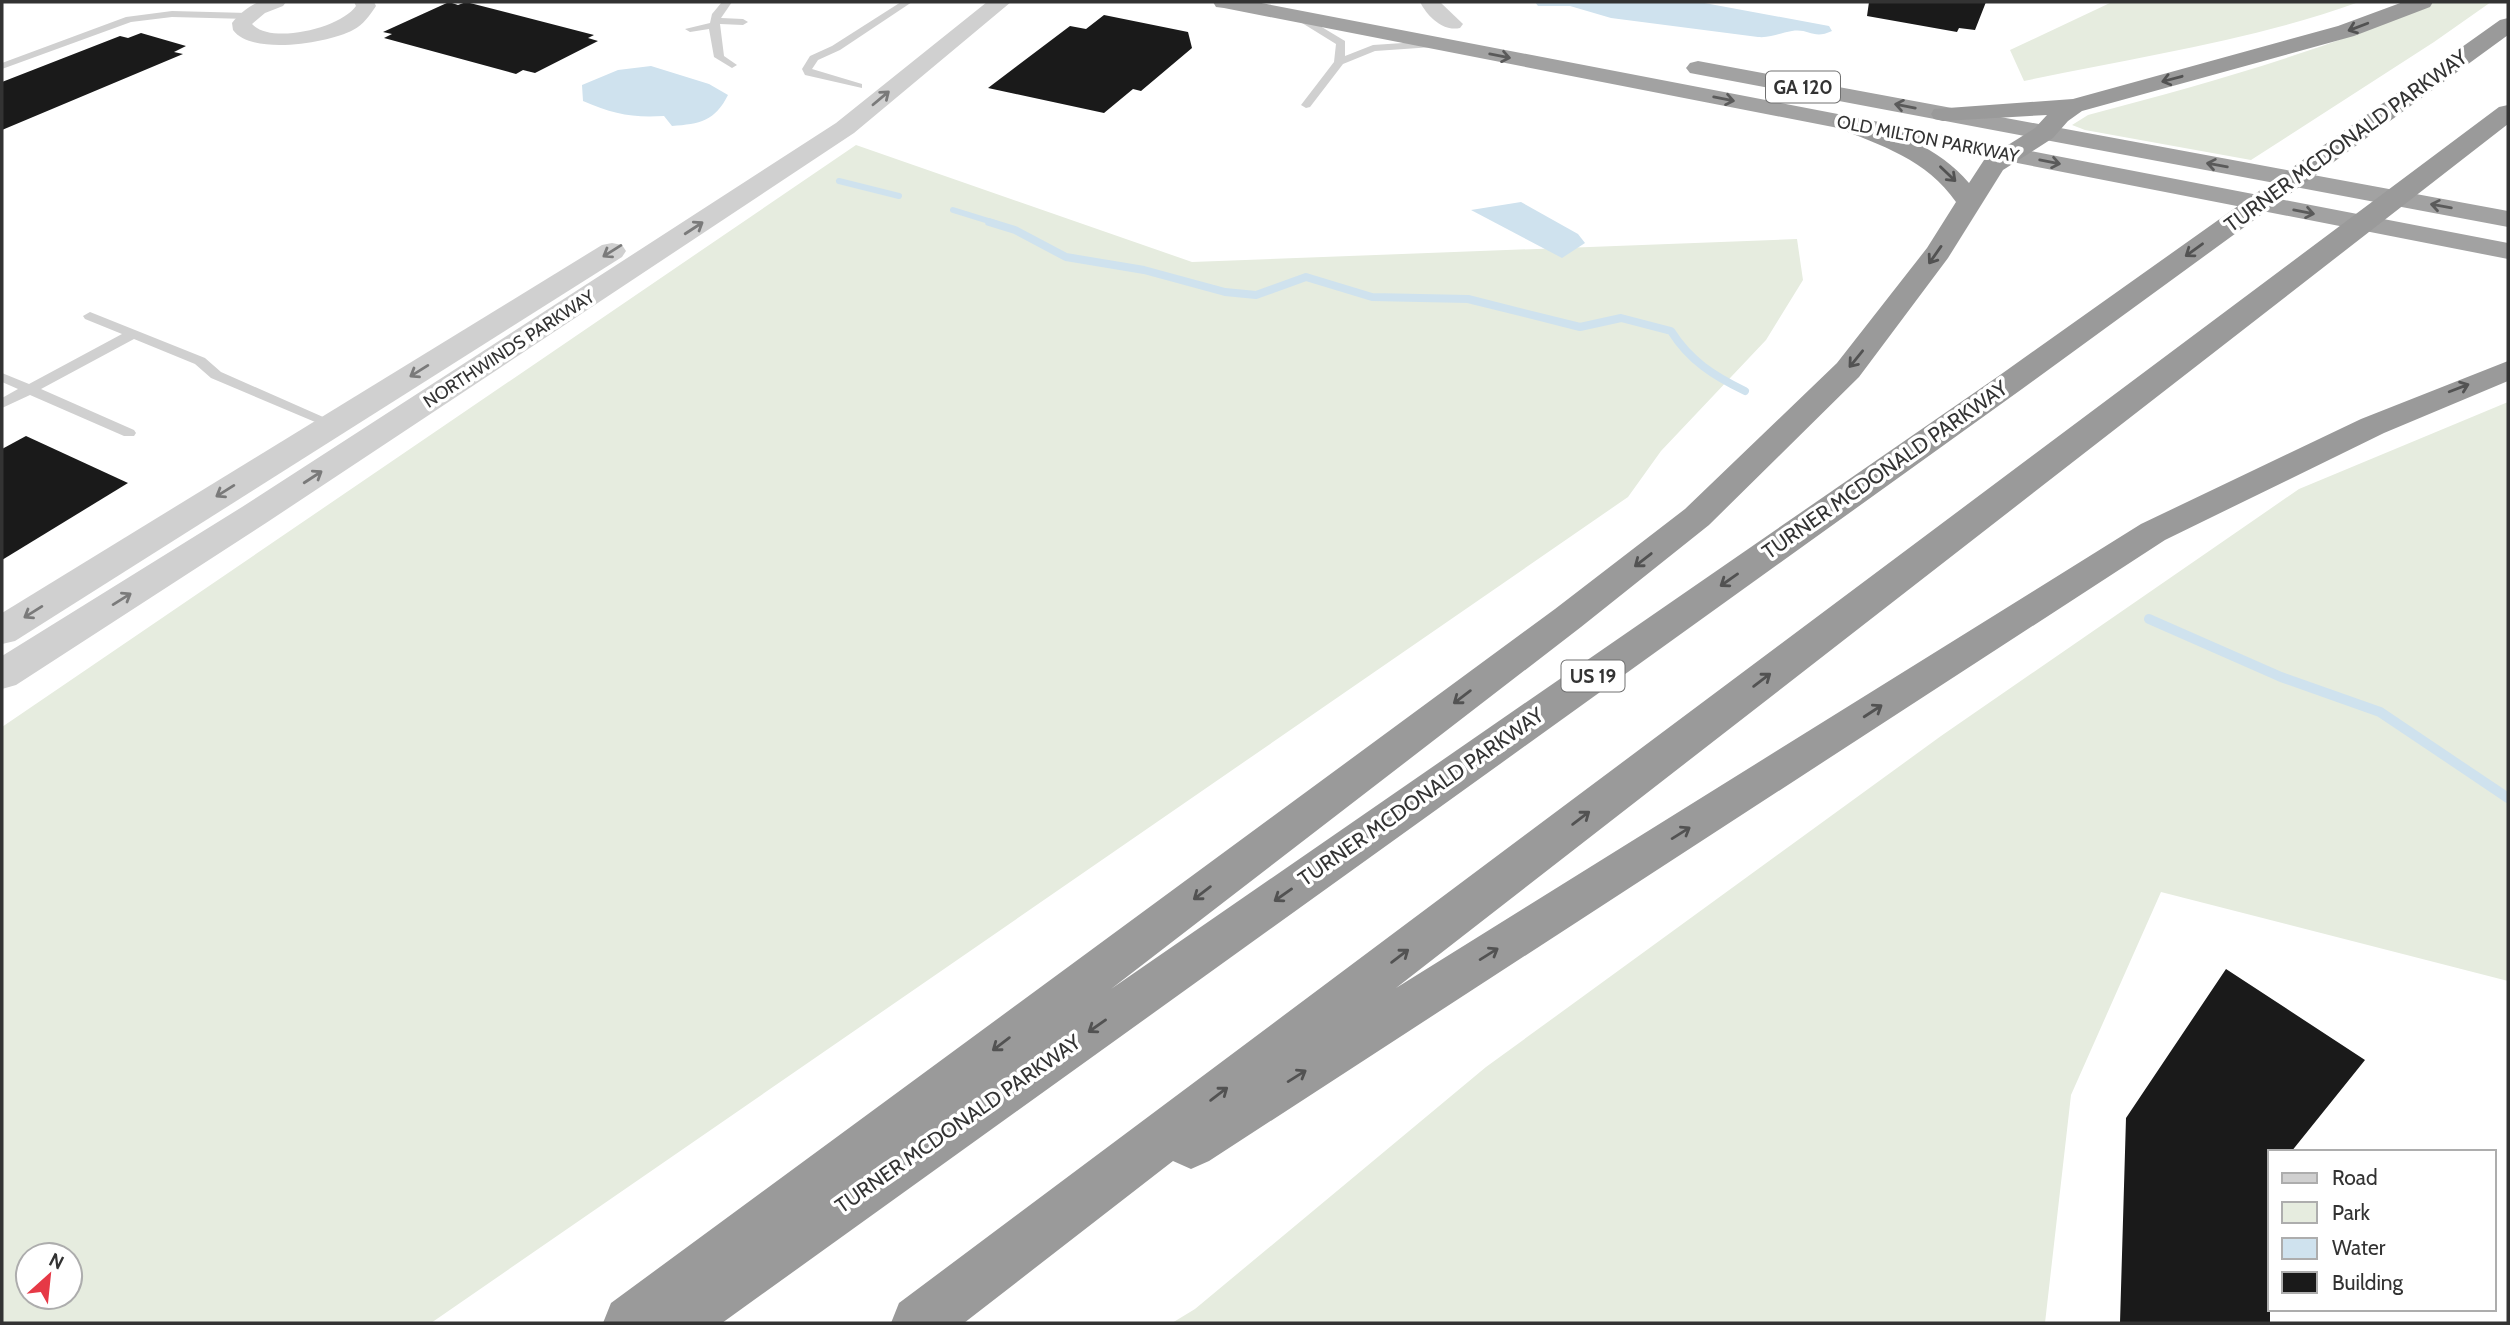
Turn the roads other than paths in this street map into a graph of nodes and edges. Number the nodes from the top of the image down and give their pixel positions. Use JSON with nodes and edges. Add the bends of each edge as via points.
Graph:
{"nodes":[{"id":1,"x":274,"y":2,"type":"edge"},
{"id":2,"x":364,"y":2,"type":"edge"},
{"id":3,"x":711,"y":2,"type":"edge"},
{"id":4,"x":907,"y":2,"type":"edge"},
{"id":5,"x":969,"y":2,"type":"edge"},
{"id":6,"x":1000,"y":2,"type":"edge"},
{"id":7,"x":1224,"y":2,"type":"edge"},
{"id":8,"x":1430,"y":2,"type":"edge"},
{"id":9,"x":2422,"y":2,"type":"edge"},
{"id":10,"x":725,"y":3,"type":"edge"},
{"id":11,"x":185,"y":4,"type":"dead end"},
{"id":12,"x":172,"y":14,"type":"junction"},
{"id":13,"x":248,"y":16,"type":"junction"},
{"id":14,"x":1297,"y":16,"type":"junction"},
{"id":15,"x":1412,"y":16,"type":"dead end"},
{"id":16,"x":743,"y":22,"type":"dead end"},
{"id":17,"x":713,"y":23,"type":"junction"},
{"id":18,"x":1453,"y":24,"type":"junction"},
{"id":19,"x":2508,"y":25,"type":"edge"},
{"id":20,"x":690,"y":29,"type":"dead end"},
{"id":21,"x":1480,"y":29,"type":"dead end"},
{"id":22,"x":1433,"y":44,"type":"junction"},
{"id":23,"x":1339,"y":62,"type":"junction"},
{"id":24,"x":1669,"y":63,"type":"dead end"},
{"id":25,"x":732,"y":65,"type":"dead end"},
{"id":26,"x":2,"y":66,"type":"edge"},
{"id":27,"x":858,"y":86,"type":"junction"},
{"id":28,"x":1306,"y":105,"type":"dead end"},
{"id":29,"x":2074,"y":106,"type":"junction"},
{"id":30,"x":2508,"y":112,"type":"edge"},
{"id":31,"x":1943,"y":114,"type":"junction"},
{"id":32,"x":1844,"y":122,"type":"junction"},
{"id":33,"x":2044,"y":133,"type":"junction"},
{"id":34,"x":2008,"y":154,"type":"junction"},
{"id":35,"x":1970,"y":203,"type":"junction"},
{"id":36,"x":2508,"y":219,"type":"edge"},
{"id":37,"x":2508,"y":251,"type":"edge"},
{"id":38,"x":90,"y":316,"type":"dead end"},
{"id":39,"x":133,"y":334,"type":"junction"},
{"id":40,"x":2508,"y":370,"type":"edge"},
{"id":41,"x":2,"y":377,"type":"edge"},
{"id":42,"x":30,"y":389,"type":"junction"},
{"id":43,"x":2,"y":404,"type":"edge"},
{"id":44,"x":332,"y":424,"type":"junction"},
{"id":45,"x":129,"y":433,"type":"dead end"},
{"id":46,"x":370,"y":440,"type":"junction"},
{"id":47,"x":2,"y":631,"type":"edge"},
{"id":48,"x":2,"y":675,"type":"edge"},
{"id":49,"x":970,"y":1283,"type":"junction"},
{"id":50,"x":631,"y":1323,"type":"edge"},
{"id":51,"x":675,"y":1323,"type":"edge"},
{"id":52,"x":919,"y":1323,"type":"edge"}],
"edges":[{"from":1,"to":13,"type":"street"},
{"from":2,"to":13,"type":"street","via":[[364,13],[355,20],[302,37],[250,35],[242,23]]},
{"from":3,"to":10,"type":"lane"},
{"from":4,"to":27,"type":"lane","via":[[814,58],[807,69]]},
{"from":5,"to":27,"type":"street","name":"NORTHWINDS PARKWAY"},
{"from":46,"to":6,"type":"street","name":"NORTHWINDS PARKWAY","one_way":true,"via":[[845,128]]},
{"from":7,"to":14,"type":"highway","name":"OLD MILTON PARKWAY","number":"GA 120"},
{"from":8,"to":18,"type":"street"},
{"from":9,"to":29,"type":"highway","one_way":true,"via":[[2346,31]]},
{"from":10,"to":17,"type":"lane"},
{"from":11,"to":12,"type":"lane"},
{"from":12,"to":13,"type":"lane"},
{"from":12,"to":26,"type":"lane","via":[[115,23]]},
{"from":14,"to":22,"type":"highway","name":"OLD MILTON PARKWAY","number":"GA 120"},
{"from":14,"to":23,"type":"lane","via":[[1341,43]]},
{"from":15,"to":18,"type":"highway"},
{"from":16,"to":17,"type":"lane"},
{"from":17,"to":20,"type":"lane"},
{"from":17,"to":25,"type":"lane","via":[[719,57]]},
{"from":18,"to":21,"type":"highway"},
{"from":19,"to":51,"type":"highway","name":"TURNER MCDONALD PARKWAY","number":"US 19","one_way":true,"via":[[2011,382]]},
{"from":22,"to":23,"type":"lane","via":[[1373,48]]},
{"from":22,"to":32,"type":"highway","name":"OLD MILTON PARKWAY","number":"GA 120","one_way":true},
{"from":23,"to":28,"type":"lane"},
{"from":31,"to":24,"type":"highway","name":"OLD MILTON PARKWAY","number":"GA 120","one_way":true},
{"from":27,"to":44,"type":"street","name":"NORTHWINDS PARKWAY","one_way":true,"via":[[644,231]]},
{"from":29,"to":31,"type":"highway"},
{"from":29,"to":33,"type":"highway"},
{"from":49,"to":30,"type":"highway","one_way":true},
{"from":31,"to":33,"type":"highway","name":"OLD MILTON PARKWAY","number":"GA 120"},
{"from":32,"to":34,"type":"highway","name":"OLD MILTON PARKWAY","number":"GA 120"},
{"from":32,"to":35,"type":"highway","one_way":true,"via":[[1931,160],[1953,177]]},
{"from":33,"to":34,"type":"highway"},
{"from":36,"to":33,"type":"highway","name":"OLD MILTON PARKWAY","number":"GA 120","one_way":true},
{"from":34,"to":35,"type":"highway","via":[[1993,165]]},
{"from":34,"to":37,"type":"highway","name":"OLD MILTON PARKWAY","number":"GA 120","one_way":true},
{"from":35,"to":50,"type":"highway","one_way":true,"via":[[1847,370],[1697,517]]},
{"from":38,"to":39,"type":"lane"},
{"from":39,"to":42,"type":"lane"},
{"from":39,"to":44,"type":"lane","via":[[200,360],[216,375]]},
{"from":49,"to":40,"type":"highway","one_way":true,"via":[[2153,532],[2277,470]]},
{"from":41,"to":42,"type":"lane"},
{"from":42,"to":43,"type":"lane"},
{"from":42,"to":45,"type":"lane"},
{"from":44,"to":46,"type":"street"},
{"from":44,"to":47,"type":"street","name":"NORTHWINDS PARKWAY","one_way":true},
{"from":48,"to":46,"type":"street","name":"NORTHWINDS PARKWAY","one_way":true},
{"from":49,"to":52,"type":"highway"}]}
